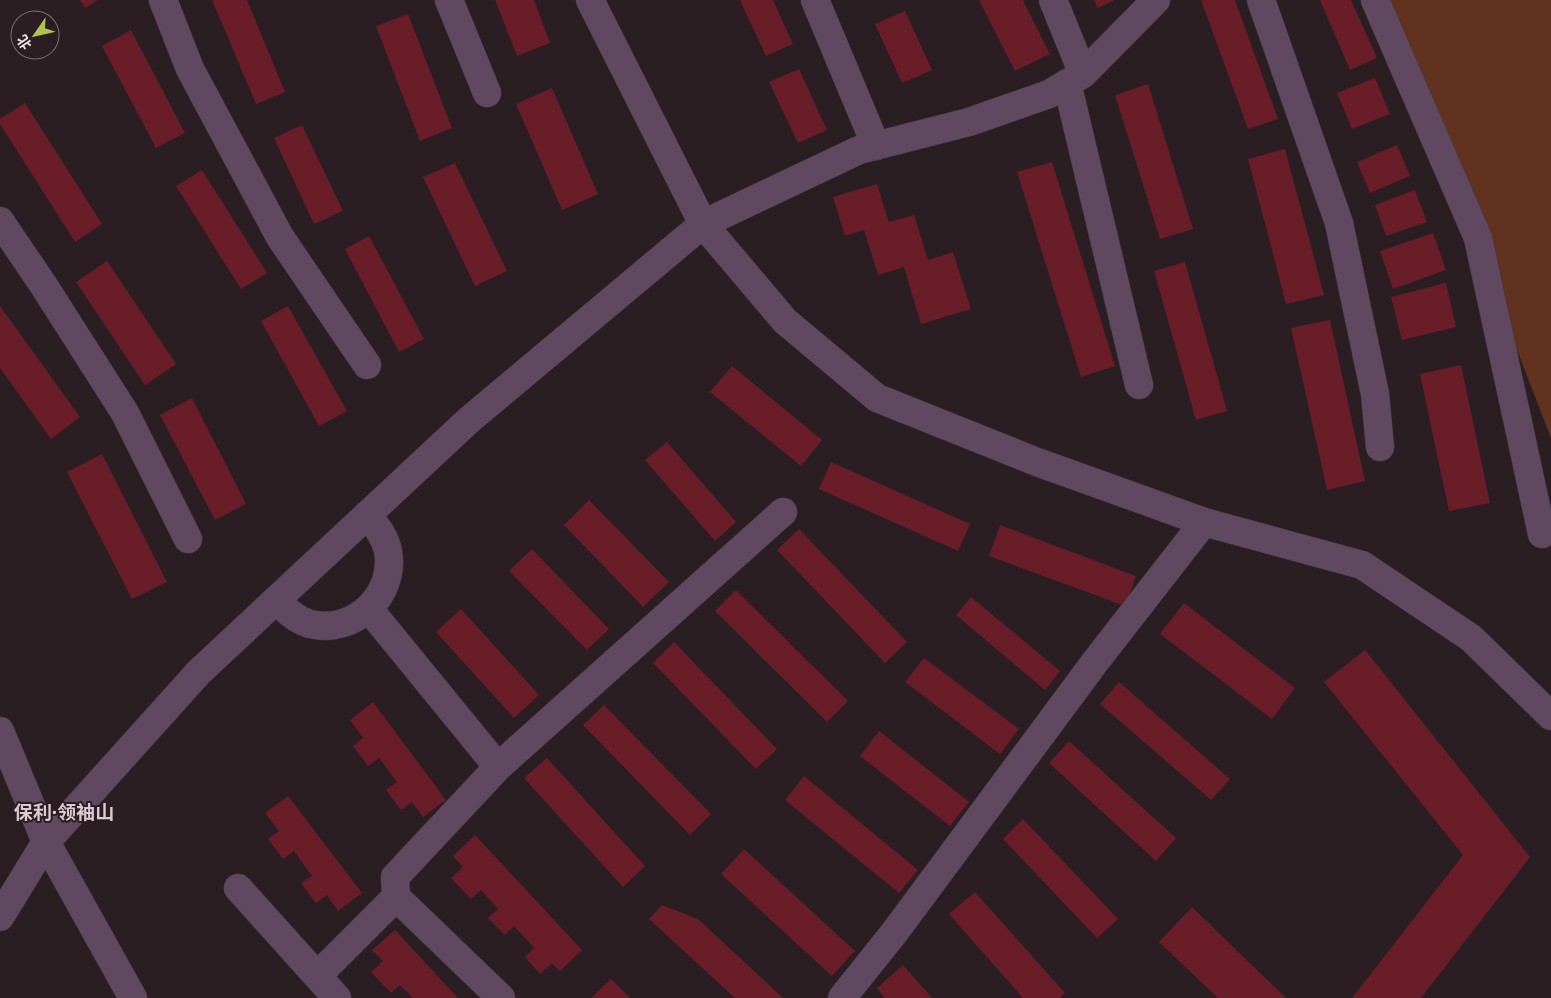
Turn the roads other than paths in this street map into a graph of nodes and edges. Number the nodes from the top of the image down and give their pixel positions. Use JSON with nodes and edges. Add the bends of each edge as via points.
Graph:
{"nodes":[{"id":1,"x":163,"y":0,"type":"edge"},
{"id":2,"x":448,"y":0,"type":"edge"},
{"id":3,"x":590,"y":0,"type":"edge"},
{"id":4,"x":815,"y":0,"type":"edge"},
{"id":5,"x":1053,"y":0,"type":"edge"},
{"id":6,"x":1156,"y":0,"type":"edge"},
{"id":7,"x":1261,"y":0,"type":"edge"},
{"id":8,"x":1375,"y":0,"type":"edge"},
{"id":9,"x":1075,"y":78,"type":"junction"},
{"id":10,"x":487,"y":92,"type":"dead end"},
{"id":11,"x":876,"y":146,"type":"junction"},
{"id":12,"x":0,"y":221,"type":"edge"},
{"id":13,"x":703,"y":224,"type":"junction"},
{"id":14,"x":367,"y":365,"type":"dead end"},
{"id":15,"x":1139,"y":386,"type":"dead end"},
{"id":16,"x":1380,"y":447,"type":"dead end"},
{"id":17,"x":783,"y":512,"type":"dead end"},
{"id":18,"x":367,"y":515,"type":"junction"},
{"id":19,"x":1204,"y":522,"type":"junction"},
{"id":20,"x":1542,"y":534,"type":"dead end"},
{"id":21,"x":188,"y":539,"type":"dead end"},
{"id":22,"x":276,"y":600,"type":"junction"},
{"id":23,"x":369,"y":609,"type":"junction"},
{"id":24,"x":1551,"y":716,"type":"edge"},
{"id":25,"x":0,"y":731,"type":"edge"},
{"id":26,"x":498,"y":767,"type":"junction"},
{"id":27,"x":46,"y":842,"type":"junction"},
{"id":28,"x":238,"y":888,"type":"dead end"},
{"id":29,"x":396,"y":897,"type":"junction"},
{"id":30,"x":0,"y":917,"type":"edge"},
{"id":31,"x":317,"y":976,"type":"junction"},
{"id":32,"x":133,"y":998,"type":"edge"},
{"id":33,"x":338,"y":998,"type":"edge"},
{"id":34,"x":501,"y":998,"type":"edge"},
{"id":35,"x":842,"y":998,"type":"edge"}],
"edges":[{"from":1,"to":14,"type":"street","via":[[190,69],[280,237]]},
{"from":2,"to":10,"type":"street"},
{"from":3,"to":13,"type":"street"},
{"from":4,"to":11,"type":"street"},
{"from":5,"to":9,"type":"street"},
{"from":6,"to":9,"type":"street"},
{"from":7,"to":16,"type":"street","via":[[1339,223],[1375,394]]},
{"from":8,"to":20,"type":"street","via":[[1478,238]]},
{"from":9,"to":11,"type":"street","via":[[1049,94],[969,122]]},
{"from":9,"to":15,"type":"street"},
{"from":11,"to":13,"type":"street","via":[[859,150]]},
{"from":12,"to":21,"type":"street","via":[[125,413]]},
{"from":13,"to":18,"type":"street","via":[[469,420]]},
{"from":13,"to":19,"type":"street","via":[[785,321],[876,398],[1037,462]]},
{"from":17,"to":26,"type":"street"},
{"from":18,"to":22,"type":"street"},
{"from":18,"to":23,"type":"street","via":[[381,531],[388,551],[388,572],[382,592]]},
{"from":19,"to":24,"type":"street","via":[[1362,565],[1471,638]]},
{"from":19,"to":35,"type":"street"},
{"from":22,"to":23,"type":"street","via":[[291,614],[310,624],[331,626],[351,621]]},
{"from":22,"to":27,"type":"street","via":[[198,672]]},
{"from":23,"to":26,"type":"street"},
{"from":25,"to":27,"type":"street"},
{"from":26,"to":29,"type":"street","via":[[394,877]]},
{"from":27,"to":30,"type":"street"},
{"from":27,"to":32,"type":"street"},
{"from":28,"to":31,"type":"street"},
{"from":29,"to":31,"type":"street"},
{"from":29,"to":34,"type":"street"},
{"from":31,"to":33,"type":"street"}]}
